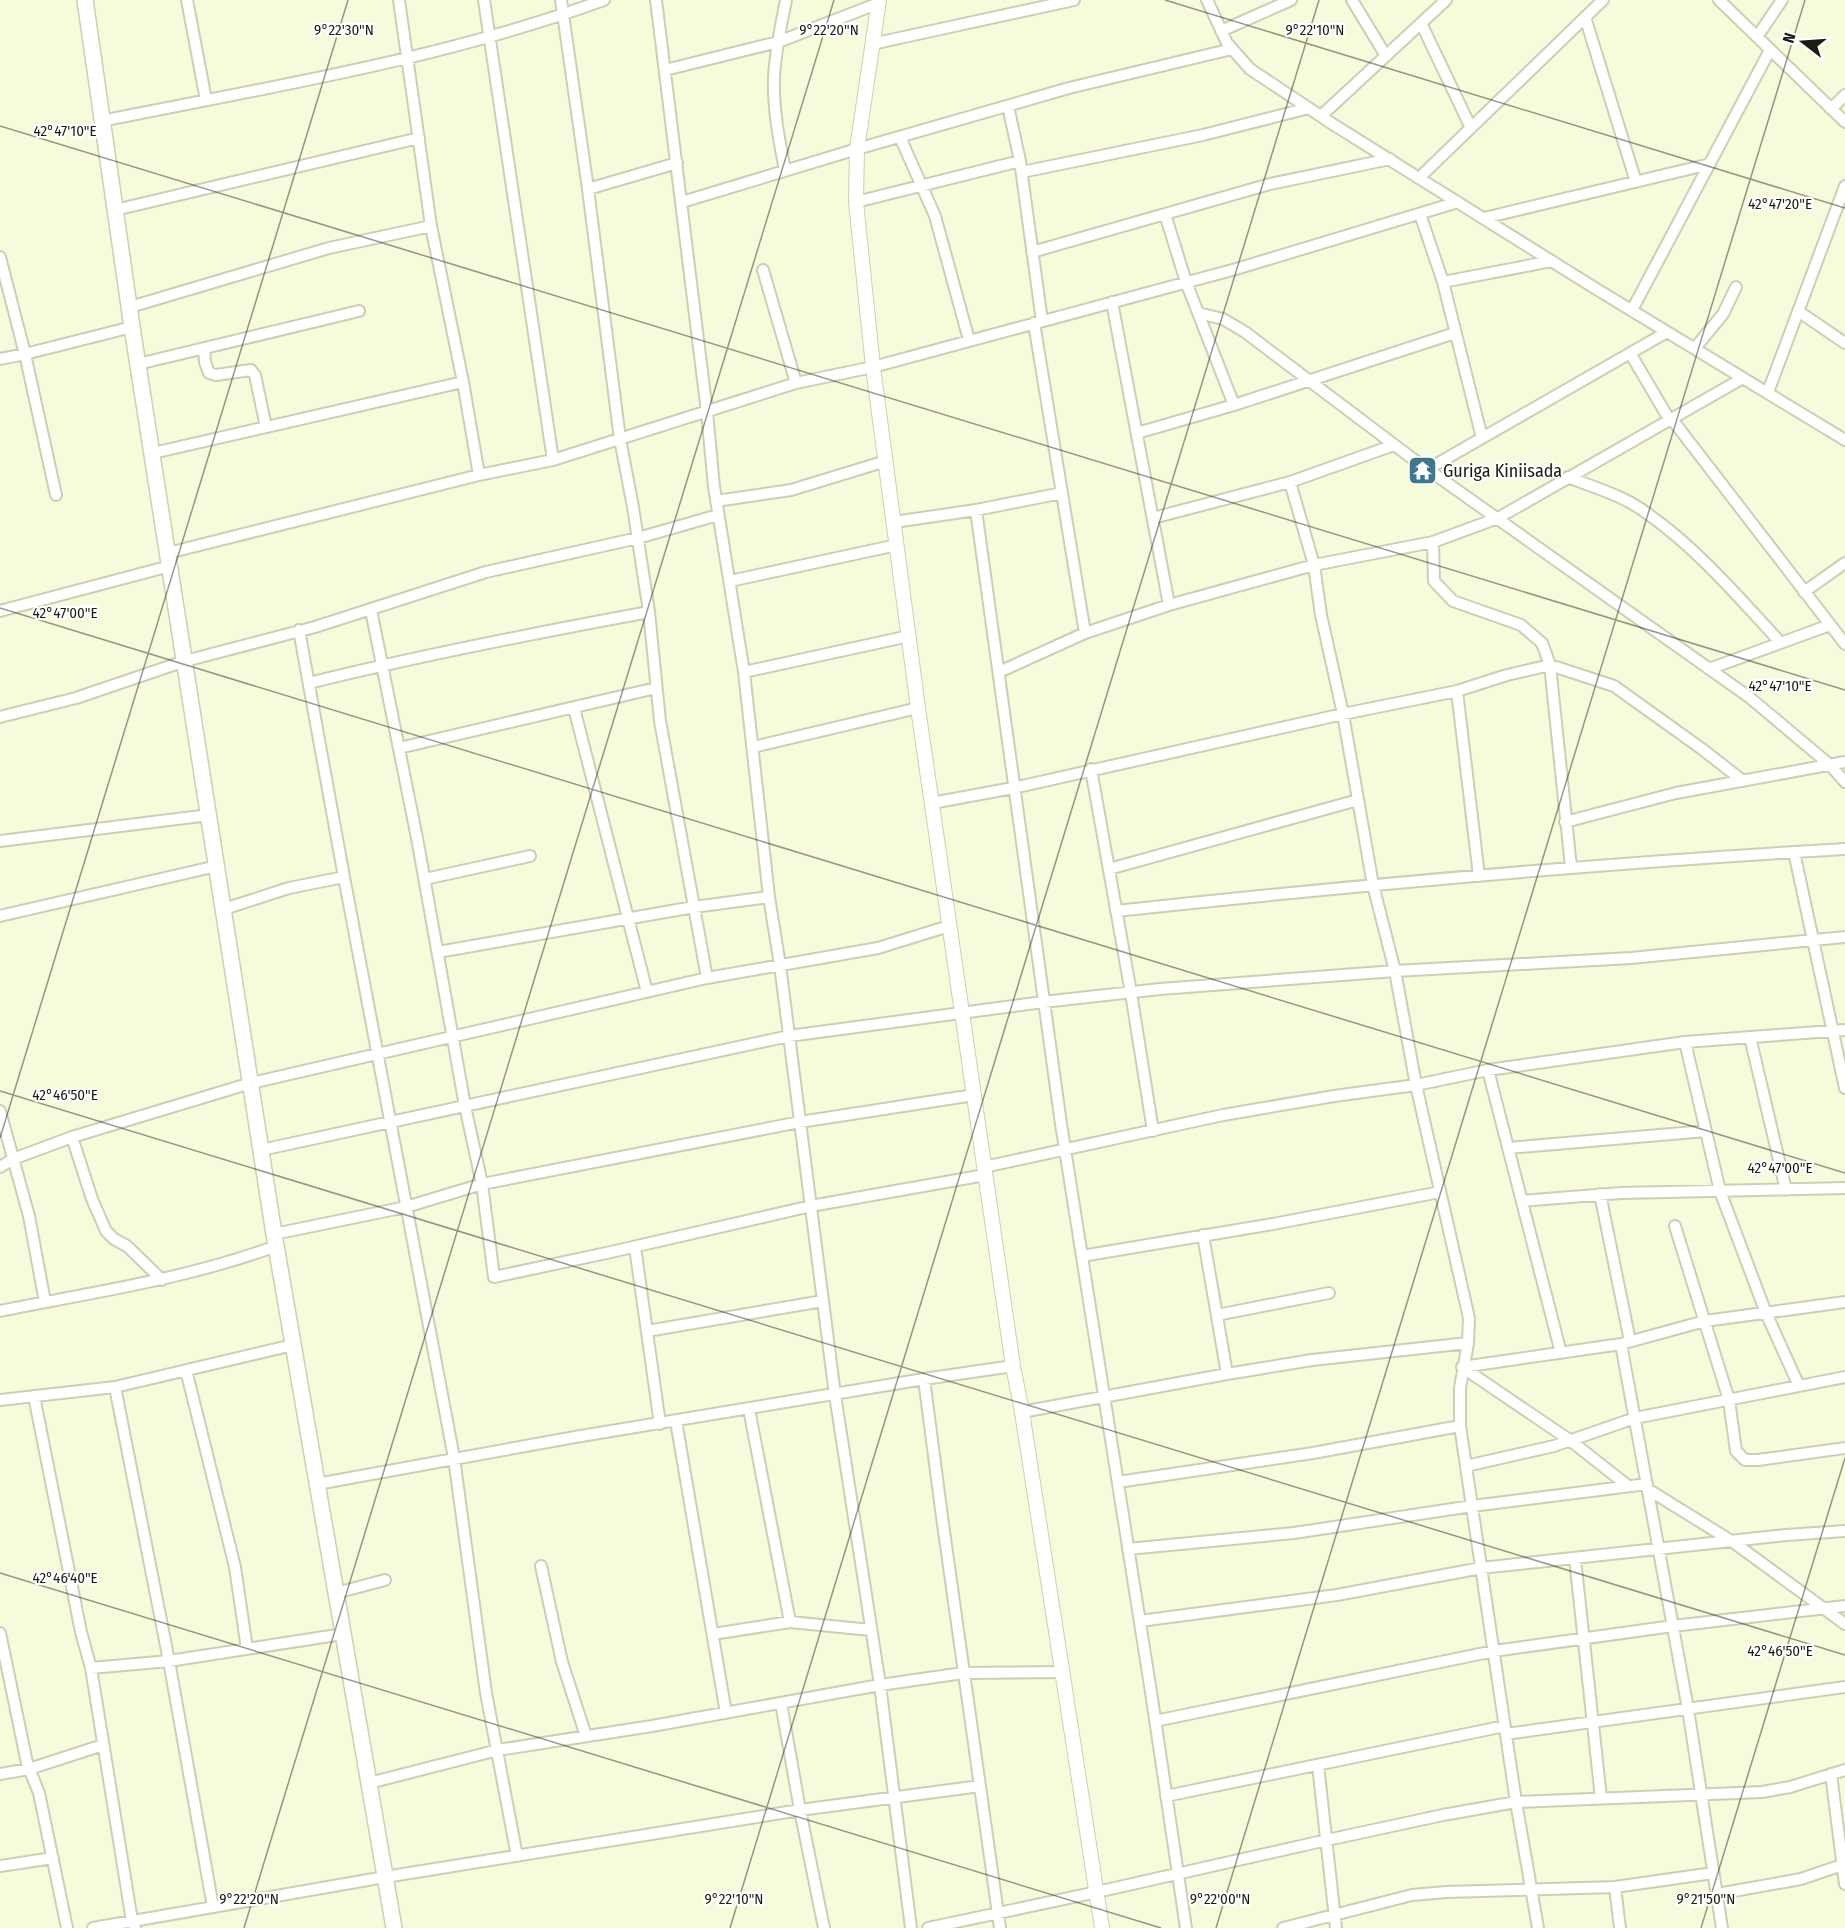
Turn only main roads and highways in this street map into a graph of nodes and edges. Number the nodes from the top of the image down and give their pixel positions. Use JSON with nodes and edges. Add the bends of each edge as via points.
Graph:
{"nodes":[{"id":1,"x":85,"y":0,"type":"edge"},
{"id":2,"x":394,"y":1928,"type":"edge"}],
"edges":[{"from":1,"to":2,"type":"main road","via":[[132,327],[275,1240]]}]}
